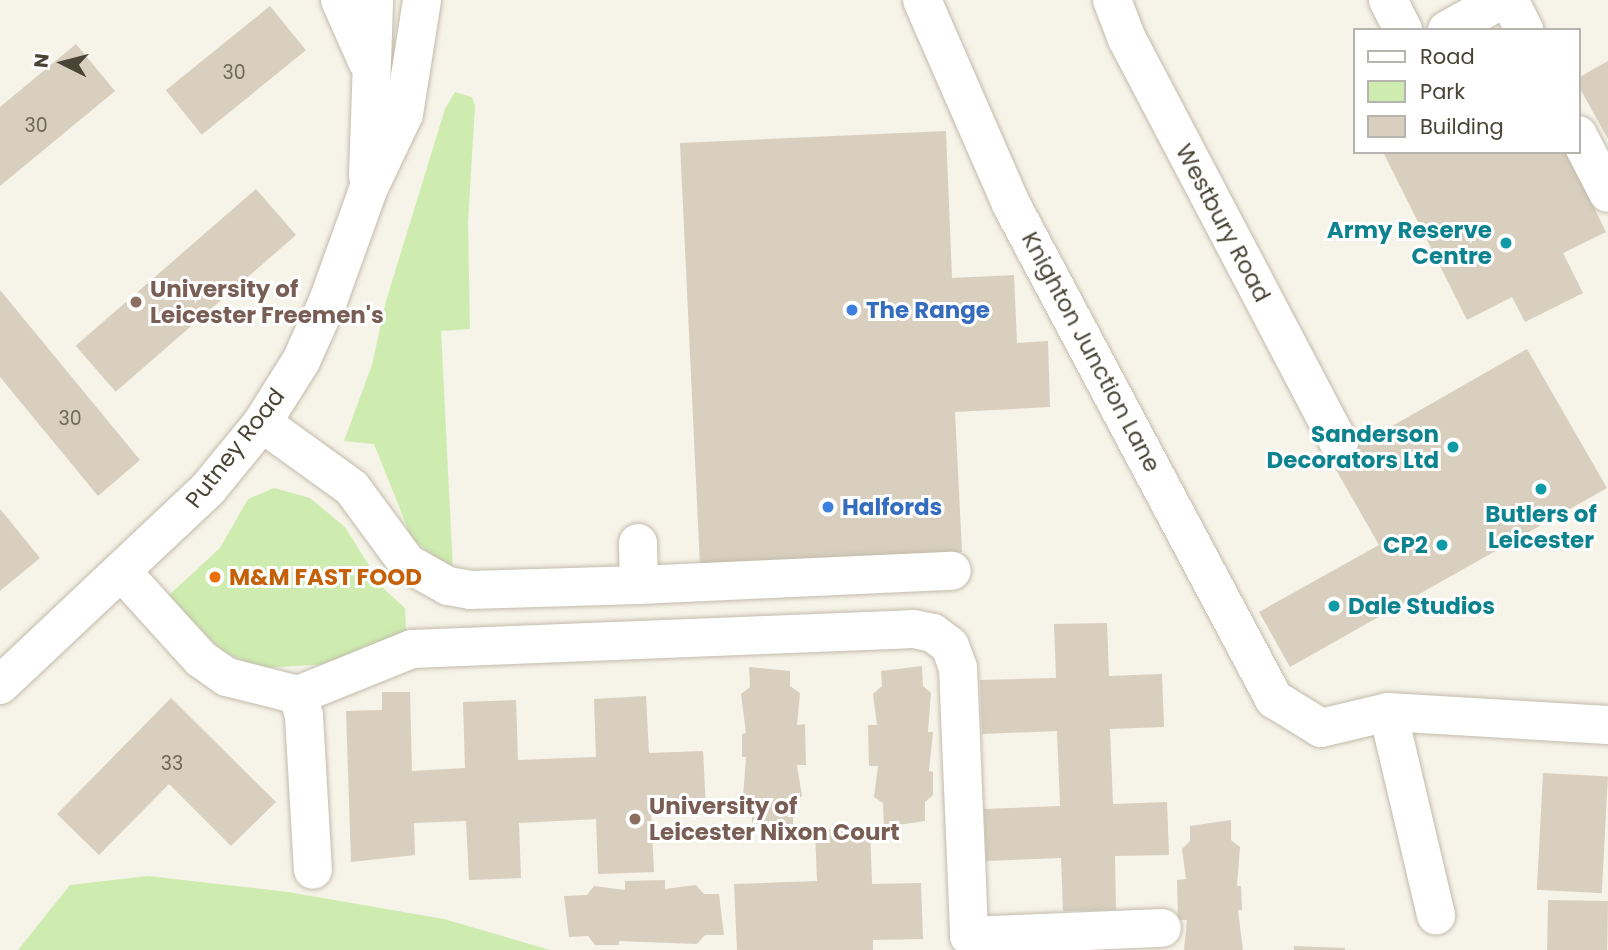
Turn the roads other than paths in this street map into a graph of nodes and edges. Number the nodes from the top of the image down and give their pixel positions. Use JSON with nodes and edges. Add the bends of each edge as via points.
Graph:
{"nodes":[{"id":1,"x":340,"y":0,"type":"edge"},
{"id":2,"x":374,"y":0,"type":"edge"},
{"id":3,"x":422,"y":0,"type":"edge"},
{"id":4,"x":922,"y":0,"type":"edge"},
{"id":5,"x":1112,"y":0,"type":"edge"},
{"id":6,"x":1388,"y":0,"type":"edge"},
{"id":7,"x":1501,"y":0,"type":"edge"},
{"id":8,"x":1509,"y":0,"type":"edge"},
{"id":9,"x":1403,"y":28,"type":"edge"},
{"id":10,"x":1451,"y":28,"type":"edge"},
{"id":11,"x":1523,"y":28,"type":"edge"},
{"id":12,"x":371,"y":73,"type":"junction"},
{"id":13,"x":1580,"y":139,"type":"edge"},
{"id":14,"x":368,"y":190,"type":"junction"},
{"id":15,"x":1608,"y":193,"type":"edge"},
{"id":16,"x":262,"y":423,"type":"junction"},
{"id":17,"x":1339,"y":443,"type":"dead end"},
{"id":18,"x":638,"y":543,"type":"dead end"},
{"id":19,"x":952,"y":571,"type":"dead end"},
{"id":20,"x":123,"y":573,"type":"junction"},
{"id":21,"x":639,"y":585,"type":"junction"},
{"id":22,"x":3,"y":676,"type":"edge"},
{"id":23,"x":298,"y":695,"type":"junction"},
{"id":24,"x":1388,"y":712,"type":"junction"},
{"id":25,"x":1608,"y":725,"type":"edge"},
{"id":26,"x":313,"y":870,"type":"dead end"},
{"id":27,"x":1436,"y":915,"type":"dead end"},
{"id":28,"x":1162,"y":928,"type":"dead end"}],
"edges":[{"from":1,"to":12,"type":"street","name":"Putney Road"},
{"from":2,"to":12,"type":"street","name":"Putney Road"},
{"from":3,"to":14,"type":"street","name":"Putney Road","via":[[404,114]]},
{"from":4,"to":24,"type":"street","name":"Knighton Junction Lane","via":[[1011,204],[1274,699],[1321,728]]},
{"from":5,"to":17,"type":"street","name":"Westbury Road","via":[[1127,39]]},
{"from":6,"to":9,"type":"street"},
{"from":7,"to":10,"type":"street"},
{"from":8,"to":11,"type":"street"},
{"from":12,"to":14,"type":"street","name":"Putney Road"},
{"from":13,"to":15,"type":"street"},
{"from":14,"to":16,"type":"street","name":"Putney Road","via":[[301,361]]},
{"from":16,"to":20,"type":"street","name":"Putney Road","via":[[208,489]]},
{"from":16,"to":21,"type":"street","via":[[352,488],[368,505],[392,546],[426,577],[470,590]]},
{"from":18,"to":21,"type":"street"},
{"from":19,"to":21,"type":"street"},
{"from":20,"to":22,"type":"street","name":"Putney Road"},
{"from":20,"to":23,"type":"street","via":[[201,659],[227,677]]},
{"from":23,"to":26,"type":"street","via":[[304,716]]},
{"from":23,"to":28,"type":"street","via":[[412,649],[914,629],[933,633],[950,646],[958,668],[969,936]]},
{"from":24,"to":25,"type":"street"},
{"from":24,"to":27,"type":"street"}]}
